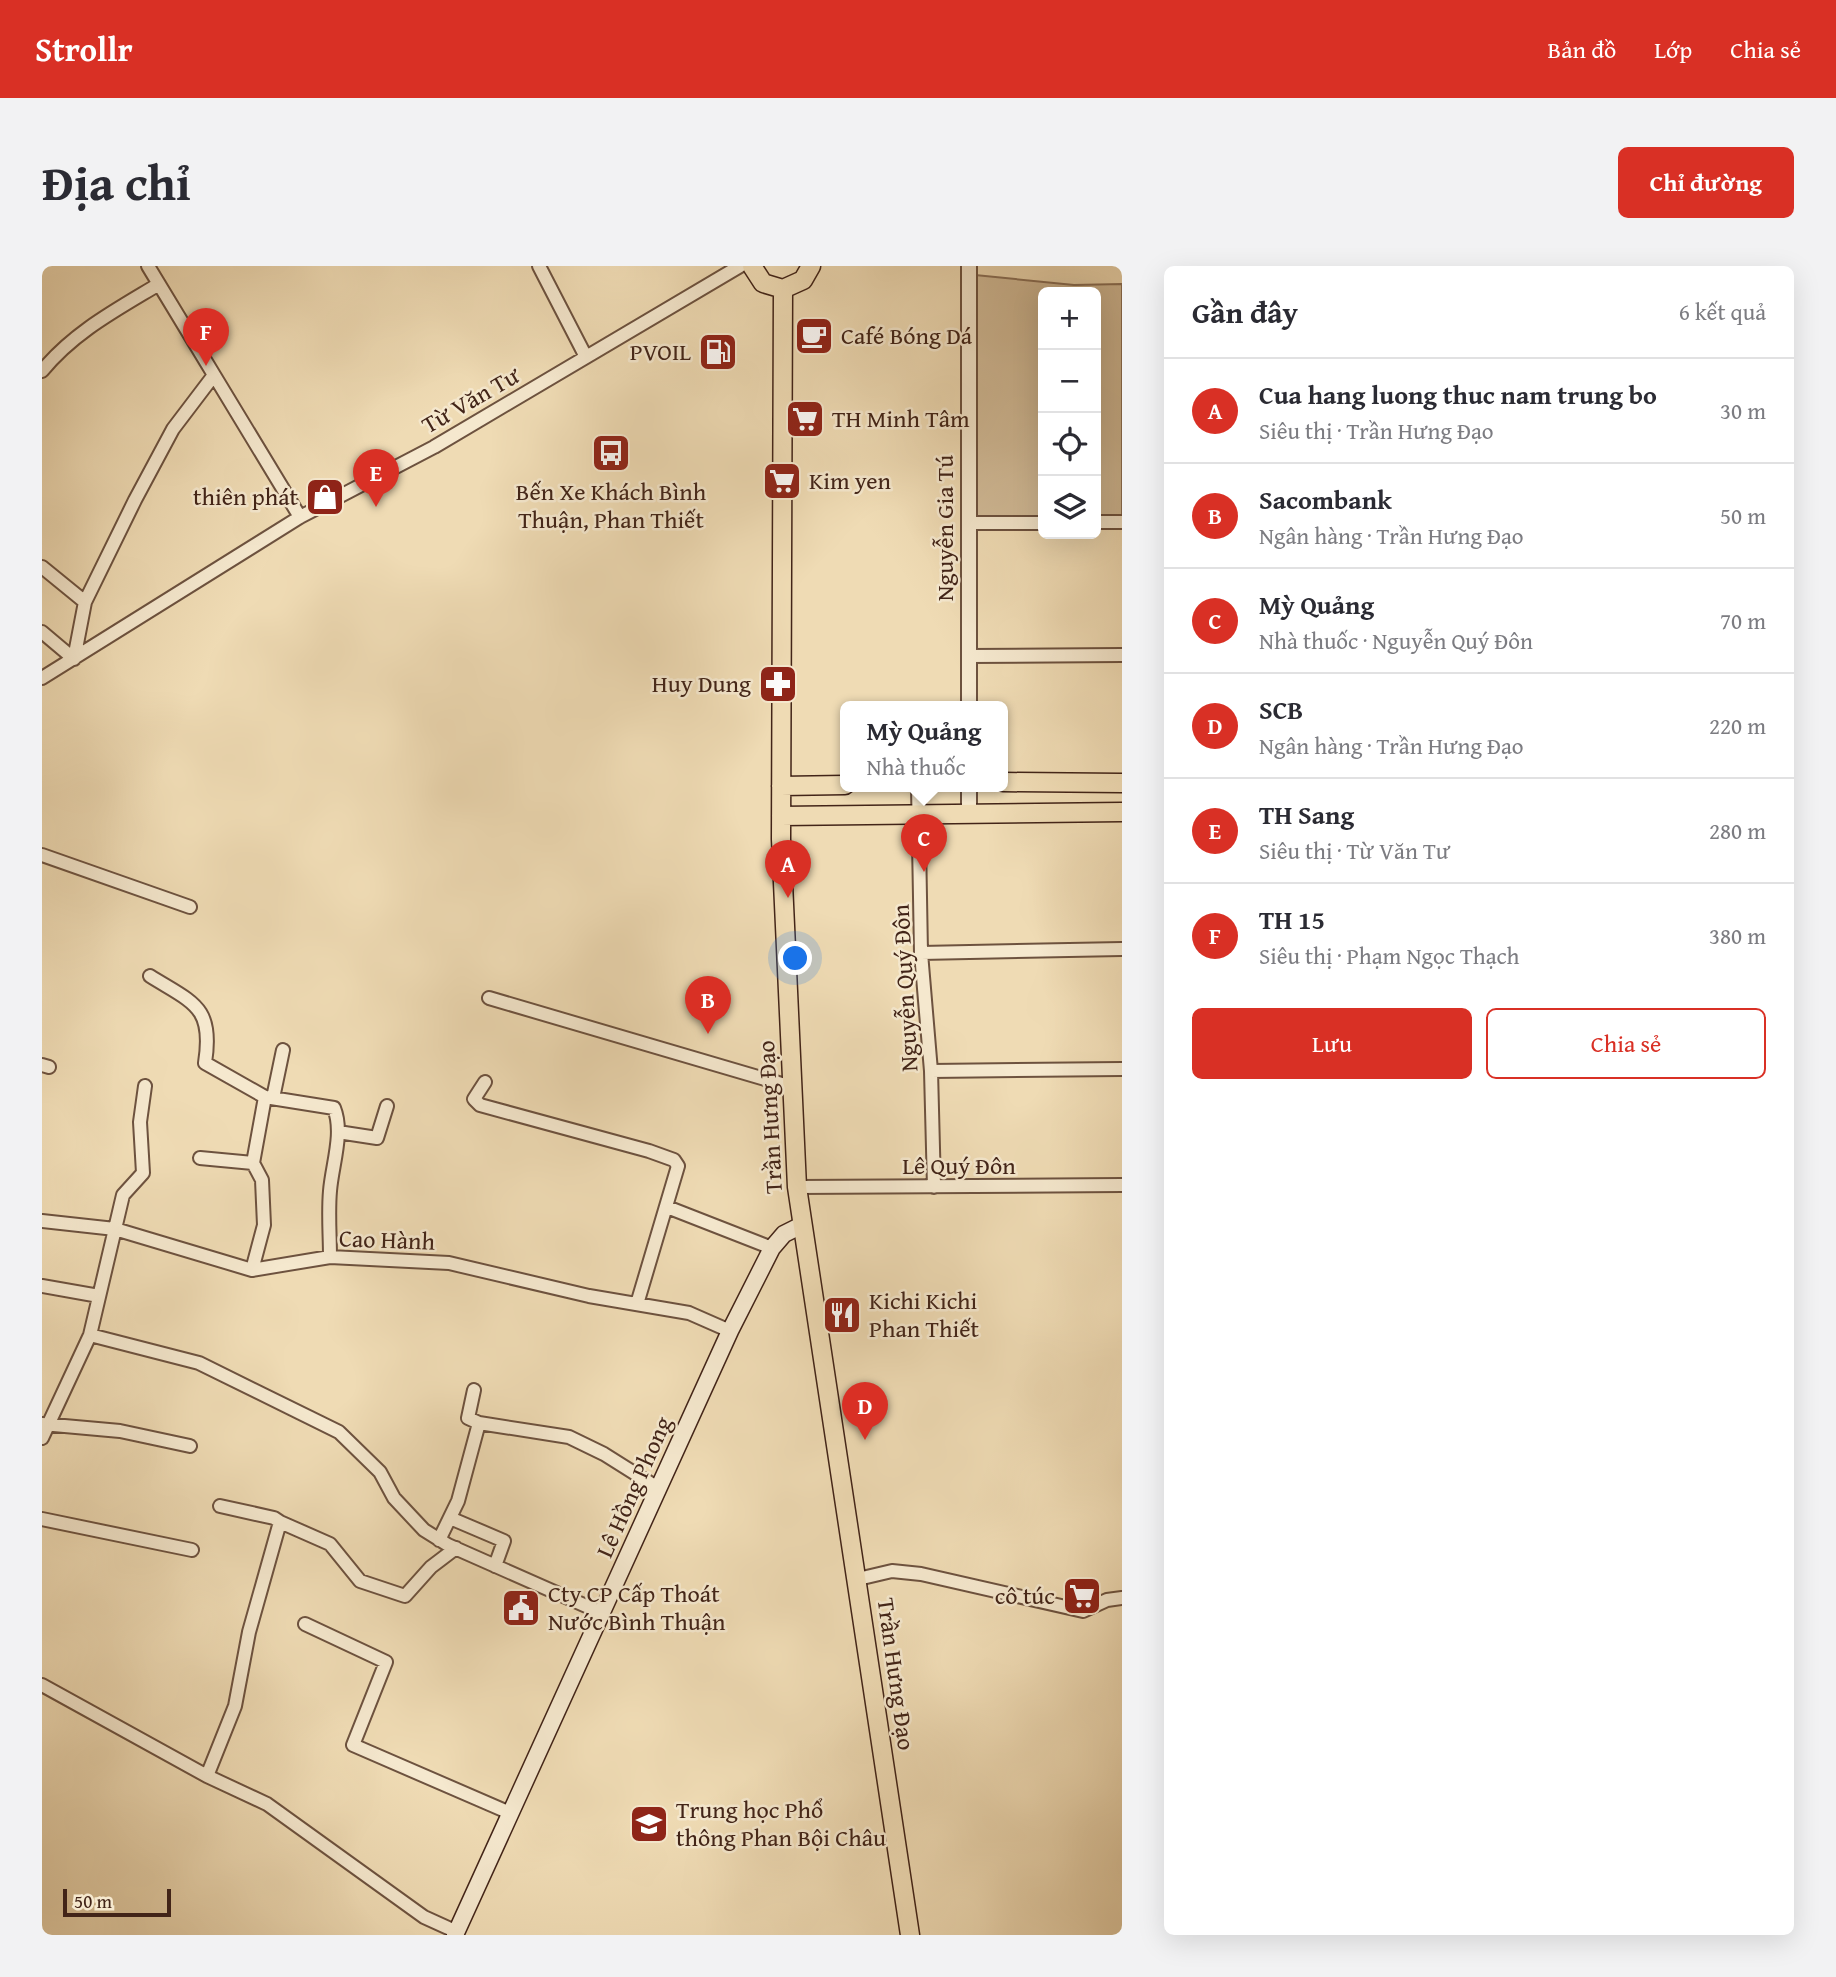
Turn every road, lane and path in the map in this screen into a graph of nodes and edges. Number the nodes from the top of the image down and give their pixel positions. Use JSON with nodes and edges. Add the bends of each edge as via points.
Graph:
{"nodes":[{"id":1,"x":148,"y":266,"type":"edge"},
{"id":2,"x":539,"y":266,"type":"edge"},
{"id":3,"x":740,"y":266,"type":"edge"},
{"id":4,"x":752,"y":266,"type":"edge"},
{"id":5,"x":811,"y":266,"type":"edge"},
{"id":6,"x":968,"y":266,"type":"edge"},
{"id":7,"x":159,"y":284,"type":"junction"},
{"id":8,"x":783,"y":289,"type":"junction"},
{"id":9,"x":586,"y":357,"type":"junction"},
{"id":10,"x":42,"y":371,"type":"edge"},
{"id":11,"x":214,"y":375,"type":"junction"},
{"id":12,"x":300,"y":517,"type":"junction"},
{"id":13,"x":1101,"y":522,"type":"edge"},
{"id":14,"x":1122,"y":522,"type":"edge"},
{"id":15,"x":969,"y":523,"type":"junction"},
{"id":16,"x":1038,"y":523,"type":"edge"},
{"id":17,"x":42,"y":567,"type":"edge"},
{"id":18,"x":85,"y":602,"type":"junction"},
{"id":19,"x":42,"y":632,"type":"edge"},
{"id":20,"x":1122,"y":655,"type":"edge"},
{"id":21,"x":968,"y":656,"type":"junction"},
{"id":22,"x":74,"y":659,"type":"junction"},
{"id":23,"x":42,"y":678,"type":"edge"},
{"id":24,"x":969,"y":701,"type":"edge"},
{"id":25,"x":1008,"y":782,"type":"edge"},
{"id":26,"x":1122,"y":783,"type":"edge"},
{"id":27,"x":840,"y":785,"type":"edge"},
{"id":28,"x":781,"y":786,"type":"junction"},
{"id":29,"x":919,"y":792,"type":"edge"},
{"id":30,"x":969,"y":792,"type":"edge"},
{"id":31,"x":1122,"y":812,"type":"edge"},
{"id":32,"x":969,"y":814,"type":"junction"},
{"id":33,"x":921,"y":815,"type":"junction"},
{"id":34,"x":781,"y":816,"type":"junction"},
{"id":35,"x":42,"y":855,"type":"edge"},
{"id":36,"x":190,"y":907,"type":"dead end"},
{"id":37,"x":1122,"y":949,"type":"edge"},
{"id":38,"x":921,"y":953,"type":"junction"},
{"id":39,"x":150,"y":976,"type":"dead end"},
{"id":40,"x":489,"y":998,"type":"dead end"},
{"id":41,"x":283,"y":1050,"type":"dead end"},
{"id":42,"x":1122,"y":1069,"type":"edge"},
{"id":43,"x":931,"y":1071,"type":"junction"},
{"id":44,"x":485,"y":1082,"type":"dead end"},
{"id":45,"x":145,"y":1086,"type":"dead end"},
{"id":46,"x":792,"y":1087,"type":"junction"},
{"id":47,"x":269,"y":1097,"type":"junction"},
{"id":48,"x":387,"y":1106,"type":"dead end"},
{"id":49,"x":338,"y":1132,"type":"junction"},
{"id":50,"x":200,"y":1158,"type":"dead end"},
{"id":51,"x":253,"y":1163,"type":"junction"},
{"id":52,"x":1122,"y":1185,"type":"edge"},
{"id":53,"x":797,"y":1187,"type":"junction"},
{"id":54,"x":934,"y":1187,"type":"junction"},
{"id":55,"x":667,"y":1207,"type":"junction"},
{"id":56,"x":42,"y":1221,"type":"edge"},
{"id":57,"x":802,"y":1225,"type":"junction"},
{"id":58,"x":116,"y":1230,"type":"junction"},
{"id":59,"x":772,"y":1248,"type":"junction"},
{"id":60,"x":330,"y":1258,"type":"junction"},
{"id":61,"x":253,"y":1270,"type":"junction"},
{"id":62,"x":42,"y":1286,"type":"edge"},
{"id":63,"x":100,"y":1296,"type":"junction"},
{"id":64,"x":637,"y":1304,"type":"junction"},
{"id":65,"x":730,"y":1331,"type":"junction"},
{"id":66,"x":90,"y":1335,"type":"junction"},
{"id":67,"x":474,"y":1390,"type":"dead end"},
{"id":68,"x":479,"y":1423,"type":"junction"},
{"id":69,"x":44,"y":1424,"type":"edge"},
{"id":70,"x":42,"y":1438,"type":"edge"},
{"id":71,"x":190,"y":1446,"type":"dead end"},
{"id":72,"x":658,"y":1488,"type":"junction"},
{"id":73,"x":220,"y":1506,"type":"dead end"},
{"id":74,"x":450,"y":1518,"type":"junction"},
{"id":75,"x":42,"y":1519,"type":"edge"},
{"id":76,"x":280,"y":1522,"type":"junction"},
{"id":77,"x":439,"y":1539,"type":"junction"},
{"id":78,"x":456,"y":1548,"type":"junction"},
{"id":79,"x":192,"y":1550,"type":"dead end"},
{"id":80,"x":495,"y":1566,"type":"junction"},
{"id":81,"x":858,"y":1579,"type":"junction"},
{"id":82,"x":1122,"y":1598,"type":"edge"},
{"id":83,"x":602,"y":1613,"type":"junction"},
{"id":84,"x":305,"y":1624,"type":"dead end"},
{"id":85,"x":42,"y":1685,"type":"edge"},
{"id":86,"x":207,"y":1776,"type":"junction"},
{"id":87,"x":510,"y":1813,"type":"junction"},
{"id":88,"x":456,"y":1933,"type":"edge"},
{"id":89,"x":909,"y":1935,"type":"edge"}],
"edges":[{"from":1,"to":7,"type":"street"},
{"from":2,"to":9,"type":"street"},
{"from":3,"to":9,"type":"street","name":"Từ Văn Tư"},
{"from":4,"to":8,"type":"main road","via":[[763,283]]},
{"from":5,"to":8,"type":"main road","via":[[803,280]]},
{"from":6,"to":15,"type":"street","name":"Nguyễn Gia Tú"},
{"from":7,"to":10,"type":"street","via":[[71,340]]},
{"from":7,"to":11,"type":"street"},
{"from":8,"to":28,"type":"main road","name":"Trần Hưng Đạo"},
{"from":9,"to":12,"type":"street","name":"Từ Văn Tư","via":[[434,447]]},
{"from":11,"to":12,"type":"street"},
{"from":11,"to":18,"type":"street","via":[[173,429]]},
{"from":12,"to":22,"type":"street","name":"Từ Văn Tư"},
{"from":13,"to":14,"type":"street"},
{"from":15,"to":16,"type":"street"},
{"from":15,"to":21,"type":"street","name":"Nguyễn Gia Tú"},
{"from":17,"to":18,"type":"street"},
{"from":18,"to":22,"type":"street"},
{"from":19,"to":22,"type":"street"},
{"from":20,"to":21,"type":"street"},
{"from":21,"to":24,"type":"street","name":"Nguyễn Gia Tú"},
{"from":22,"to":23,"type":"street","name":"Từ Văn Tư"},
{"from":25,"to":26,"type":"main road"},
{"from":27,"to":28,"type":"main road"},
{"from":28,"to":34,"type":"main road","name":"Trần Hưng Đạo"},
{"from":29,"to":33,"type":"street","name":"Nguyễn Quý Đôn"},
{"from":30,"to":32,"type":"street"},
{"from":31,"to":32,"type":"main road"},
{"from":32,"to":33,"type":"main road"},
{"from":33,"to":34,"type":"main road"},
{"from":33,"to":38,"type":"street","name":"Nguyễn Quý Đôn"},
{"from":34,"to":46,"type":"main road","name":"Trần Hưng Đạo"},
{"from":35,"to":36,"type":"street"},
{"from":37,"to":38,"type":"street"},
{"from":38,"to":43,"type":"street","name":"Nguyễn Quý Đôn"},
{"from":39,"to":47,"type":"street","via":[[194,1004],[205,1019],[209,1036],[205,1063]]},
{"from":40,"to":46,"type":"street"},
{"from":41,"to":47,"type":"street"},
{"from":42,"to":43,"type":"street"},
{"from":43,"to":54,"type":"street","name":"Nguyễn Quý Đôn"},
{"from":44,"to":55,"type":"street","via":[[474,1099],[480,1105],[674,1160],[678,1166]]},
{"from":45,"to":58,"type":"street","via":[[140,1122],[143,1173],[126,1188]]},
{"from":46,"to":53,"type":"main road","name":"Trần Hưng Đạo"},
{"from":47,"to":49,"type":"street","via":[[334,1108]]},
{"from":47,"to":51,"type":"street"},
{"from":48,"to":49,"type":"street","via":[[377,1138]]},
{"from":49,"to":60,"type":"street","via":[[330,1193]]},
{"from":50,"to":51,"type":"street"},
{"from":51,"to":61,"type":"street","via":[[265,1197],[264,1225]]},
{"from":52,"to":54,"type":"street","name":"Lê Quý Đôn"},
{"from":53,"to":54,"type":"street","name":"Lê Quý Đôn"},
{"from":53,"to":57,"type":"main road","name":"Trần Hưng Đạo"},
{"from":55,"to":59,"type":"street"},
{"from":55,"to":64,"type":"street"},
{"from":56,"to":58,"type":"street","name":"Cao Hành"},
{"from":57,"to":59,"type":"main road","name":"Lê Hồng Phong","via":[[783,1234]]},
{"from":57,"to":81,"type":"main road","name":"Trần Hưng Đạo"},
{"from":58,"to":61,"type":"street","name":"Cao Hành"},
{"from":58,"to":63,"type":"street"},
{"from":59,"to":65,"type":"main road","name":"Lê Hồng Phong"},
{"from":60,"to":61,"type":"street","name":"Cao Hành"},
{"from":60,"to":64,"type":"street","name":"Cao Hành","via":[[449,1264]]},
{"from":62,"to":63,"type":"street"},
{"from":63,"to":66,"type":"street"},
{"from":64,"to":65,"type":"street","name":"Cao Hành","via":[[689,1313]]},
{"from":65,"to":72,"type":"main road","name":"Lê Hồng Phong"},
{"from":66,"to":69,"type":"street"},
{"from":66,"to":77,"type":"street","via":[[199,1363],[339,1432],[371,1462],[394,1498]]},
{"from":67,"to":68,"type":"street","via":[[468,1418]]},
{"from":68,"to":72,"type":"street","via":[[569,1437]]},
{"from":68,"to":74,"type":"street"},
{"from":69,"to":70,"type":"street"},
{"from":69,"to":71,"type":"street","via":[[120,1431]]},
{"from":72,"to":83,"type":"main road","name":"Lê Hồng Phong"},
{"from":73,"to":76,"type":"street"},
{"from":74,"to":77,"type":"street"},
{"from":74,"to":80,"type":"street","via":[[504,1541]]},
{"from":75,"to":79,"type":"street"},
{"from":76,"to":78,"type":"street","via":[[330,1544],[360,1581],[405,1597],[431,1567]]},
{"from":76,"to":86,"type":"street","via":[[249,1632],[235,1706]]},
{"from":77,"to":78,"type":"street"},
{"from":78,"to":80,"type":"street"},
{"from":80,"to":83,"type":"street"},
{"from":81,"to":82,"type":"street","via":[[892,1571],[921,1574],[1083,1611]]},
{"from":81,"to":89,"type":"main road","name":"Trần Hưng Đạo"},
{"from":83,"to":87,"type":"main road","name":"Lê Hồng Phong"},
{"from":84,"to":87,"type":"street","via":[[386,1662],[353,1745]]},
{"from":85,"to":86,"type":"street"},
{"from":86,"to":88,"type":"street","via":[[267,1804],[424,1917]]},
{"from":87,"to":88,"type":"main road","name":"Lê Hồng Phong"}]}
